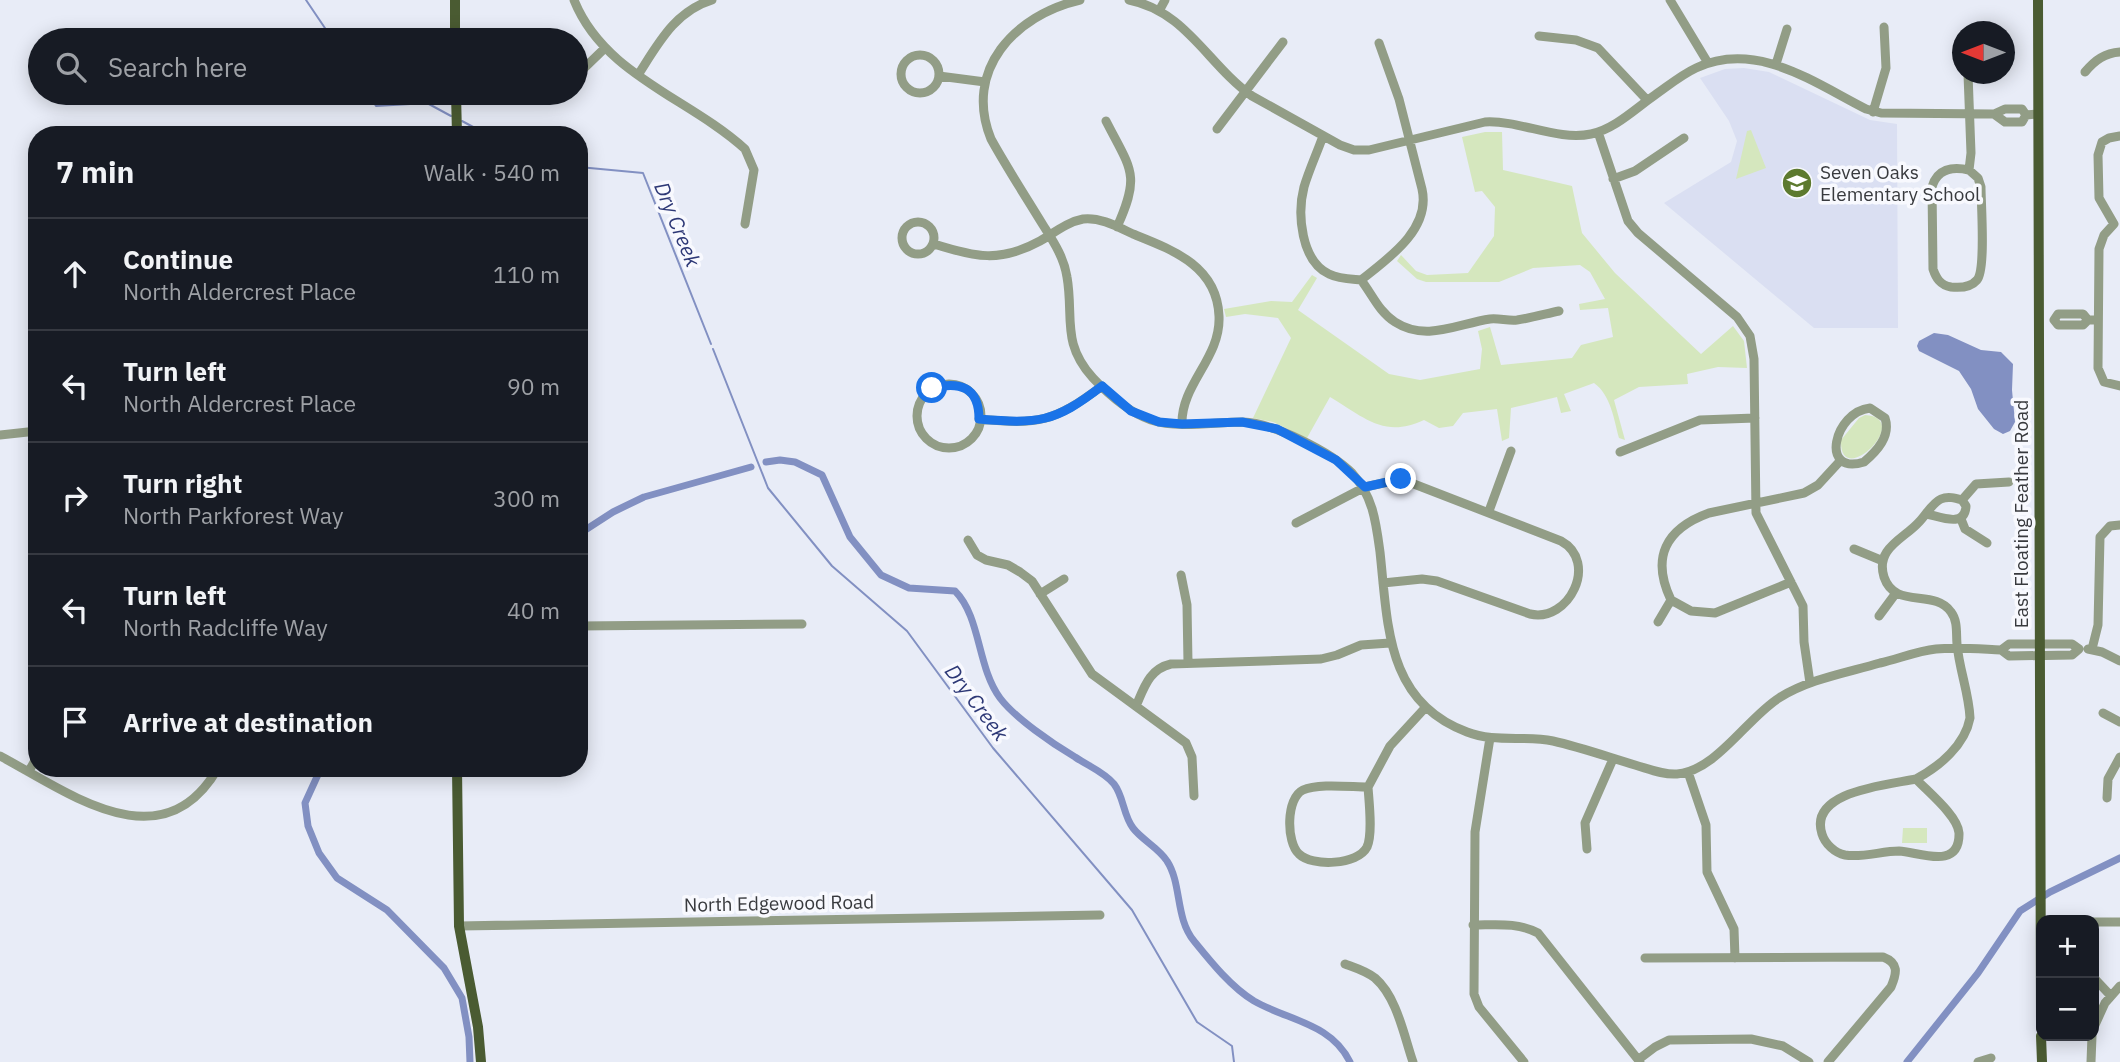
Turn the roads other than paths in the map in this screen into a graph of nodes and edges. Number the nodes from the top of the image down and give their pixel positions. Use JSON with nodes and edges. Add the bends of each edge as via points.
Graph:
{"nodes":[{"id":1,"x":455,"y":0,"type":"edge"},
{"id":2,"x":574,"y":0,"type":"edge"},
{"id":3,"x":712,"y":0,"type":"edge"},
{"id":4,"x":1080,"y":0,"type":"edge"},
{"id":5,"x":1129,"y":0,"type":"edge"},
{"id":6,"x":1165,"y":0,"type":"edge"},
{"id":7,"x":1670,"y":0,"type":"edge"},
{"id":8,"x":2038,"y":0,"type":"edge"},
{"id":9,"x":1054,"y":4,"type":"edge"},
{"id":10,"x":1159,"y":11,"type":"junction"},
{"id":11,"x":1884,"y":27,"type":"dead end"},
{"id":12,"x":455,"y":28,"type":"edge"},
{"id":13,"x":1787,"y":29,"type":"dead end"},
{"id":14,"x":1539,"y":36,"type":"dead end"},
{"id":15,"x":1283,"y":42,"type":"dead end"},
{"id":16,"x":1379,"y":43,"type":"dead end"},
{"id":17,"x":605,"y":48,"type":"junction"},
{"id":18,"x":2120,"y":52,"type":"edge"},
{"id":19,"x":1708,"y":63,"type":"junction"},
{"id":20,"x":588,"y":64,"type":"edge"},
{"id":21,"x":1776,"y":64,"type":"junction"},
{"id":22,"x":2085,"y":72,"type":"dead end"},
{"id":23,"x":638,"y":75,"type":"junction"},
{"id":24,"x":939,"y":76,"type":"junction"},
{"id":25,"x":985,"y":82,"type":"junction"},
{"id":26,"x":1968,"y":84,"type":"edge"},
{"id":27,"x":1245,"y":92,"type":"junction"},
{"id":28,"x":1647,"y":100,"type":"junction"},
{"id":29,"x":456,"y":105,"type":"edge"},
{"id":30,"x":1873,"y":112,"type":"junction"},
{"id":31,"x":1969,"y":114,"type":"junction"},
{"id":32,"x":2038,"y":114,"type":"junction"},
{"id":33,"x":1106,"y":121,"type":"dead end"},
{"id":34,"x":457,"y":126,"type":"edge"},
{"id":35,"x":1217,"y":129,"type":"dead end"},
{"id":36,"x":1598,"y":132,"type":"junction"},
{"id":37,"x":1323,"y":136,"type":"junction"},
{"id":38,"x":2120,"y":136,"type":"edge"},
{"id":39,"x":1684,"y":138,"type":"dead end"},
{"id":40,"x":1410,"y":140,"type":"junction"},
{"id":41,"x":1969,"y":170,"type":"junction"},
{"id":42,"x":1613,"y":179,"type":"junction"},
{"id":43,"x":2117,"y":222,"type":"edge"},
{"id":44,"x":745,"y":224,"type":"dead end"},
{"id":45,"x":1117,"y":227,"type":"junction"},
{"id":46,"x":1049,"y":235,"type":"junction"},
{"id":47,"x":934,"y":244,"type":"dead end"},
{"id":48,"x":1361,"y":280,"type":"junction"},
{"id":49,"x":1559,"y":311,"type":"dead end"},
{"id":50,"x":2038,"y":320,"type":"junction"},
{"id":51,"x":2098,"y":320,"type":"junction"},
{"id":52,"x":1102,"y":386,"type":"junction"},
{"id":53,"x":2120,"y":386,"type":"edge"},
{"id":54,"x":1755,"y":418,"type":"junction"},
{"id":55,"x":979,"y":419,"type":"junction"},
{"id":56,"x":1182,"y":424,"type":"junction"},
{"id":57,"x":28,"y":432,"type":"edge"},
{"id":58,"x":0,"y":435,"type":"edge"},
{"id":59,"x":1511,"y":451,"type":"dead end"},
{"id":60,"x":1620,"y":452,"type":"dead end"},
{"id":61,"x":1841,"y":460,"type":"junction"},
{"id":62,"x":2008,"y":482,"type":"dead end"},
{"id":63,"x":1365,"y":487,"type":"junction"},
{"id":64,"x":1962,"y":500,"type":"junction"},
{"id":65,"x":1755,"y":504,"type":"junction"},
{"id":66,"x":1489,"y":511,"type":"junction"},
{"id":67,"x":1927,"y":513,"type":"junction"},
{"id":68,"x":1961,"y":519,"type":"junction"},
{"id":69,"x":1296,"y":523,"type":"dead end"},
{"id":70,"x":2120,"y":524,"type":"edge"},
{"id":71,"x":968,"y":540,"type":"dead end"},
{"id":72,"x":1987,"y":543,"type":"dead end"},
{"id":73,"x":1854,"y":550,"type":"dead end"},
{"id":74,"x":1883,"y":561,"type":"junction"},
{"id":75,"x":1181,"y":575,"type":"dead end"},
{"id":76,"x":1064,"y":579,"type":"dead end"},
{"id":77,"x":1791,"y":582,"type":"junction"},
{"id":78,"x":1383,"y":583,"type":"junction"},
{"id":79,"x":1896,"y":593,"type":"junction"},
{"id":80,"x":1040,"y":594,"type":"junction"},
{"id":81,"x":1671,"y":600,"type":"junction"},
{"id":82,"x":1879,"y":616,"type":"dead end"},
{"id":83,"x":1658,"y":622,"type":"dead end"},
{"id":84,"x":802,"y":624,"type":"dead end"},
{"id":85,"x":588,"y":626,"type":"edge"},
{"id":86,"x":1390,"y":643,"type":"junction"},
{"id":87,"x":1957,"y":649,"type":"junction"},
{"id":88,"x":2039,"y":649,"type":"junction"},
{"id":89,"x":2092,"y":649,"type":"junction"},
{"id":90,"x":2120,"y":661,"type":"edge"},
{"id":91,"x":1188,"y":663,"type":"junction"},
{"id":92,"x":1810,"y":683,"type":"junction"},
{"id":93,"x":1136,"y":706,"type":"junction"},
{"id":94,"x":1425,"y":708,"type":"junction"},
{"id":95,"x":2103,"y":713,"type":"dead end"},
{"id":96,"x":2120,"y":722,"type":"edge"},
{"id":97,"x":1490,"y":738,"type":"junction"},
{"id":98,"x":0,"y":756,"type":"edge"},
{"id":99,"x":2120,"y":757,"type":"edge"},
{"id":100,"x":1613,"y":759,"type":"junction"},
{"id":101,"x":28,"y":770,"type":"edge"},
{"id":102,"x":1688,"y":772,"type":"junction"},
{"id":103,"x":40,"y":777,"type":"edge"},
{"id":104,"x":212,"y":777,"type":"edge"},
{"id":105,"x":457,"y":777,"type":"edge"},
{"id":106,"x":1916,"y":779,"type":"junction"},
{"id":107,"x":1368,"y":787,"type":"junction"},
{"id":108,"x":1195,"y":796,"type":"dead end"},
{"id":109,"x":2106,"y":798,"type":"dead end"},
{"id":110,"x":1587,"y":849,"type":"dead end"},
{"id":111,"x":1100,"y":915,"type":"dead end"},
{"id":112,"x":2040,"y":915,"type":"edge"},
{"id":113,"x":2099,"y":922,"type":"edge"},
{"id":114,"x":2120,"y":922,"type":"edge"},
{"id":115,"x":1473,"y":925,"type":"junction"},
{"id":116,"x":459,"y":926,"type":"junction"},
{"id":117,"x":1645,"y":958,"type":"dead end"},
{"id":118,"x":1735,"y":958,"type":"junction"},
{"id":119,"x":1345,"y":964,"type":"dead end"},
{"id":120,"x":2099,"y":983,"type":"edge"},
{"id":121,"x":2120,"y":986,"type":"edge"},
{"id":122,"x":2110,"y":995,"type":"junction"},
{"id":123,"x":2099,"y":1014,"type":"edge"},
{"id":124,"x":2041,"y":1041,"type":"edge"},
{"id":125,"x":2092,"y":1041,"type":"edge"},
{"id":126,"x":1991,"y":1058,"type":"dead end"},
{"id":127,"x":1639,"y":1061,"type":"edge"},
{"id":128,"x":481,"y":1062,"type":"edge"},
{"id":129,"x":1413,"y":1062,"type":"edge"},
{"id":130,"x":1524,"y":1062,"type":"edge"},
{"id":131,"x":1809,"y":1062,"type":"edge"},
{"id":132,"x":1828,"y":1062,"type":"edge"},
{"id":133,"x":1978,"y":1062,"type":"edge"},
{"id":134,"x":2042,"y":1062,"type":"edge"},
{"id":135,"x":2091,"y":1062,"type":"edge"}],
"edges":[{"from":1,"to":12,"type":"main road"},
{"from":2,"to":17,"type":"street"},
{"from":3,"to":23,"type":"street","via":[[674,22]]},
{"from":4,"to":9,"type":"street"},
{"from":5,"to":10,"type":"street"},
{"from":6,"to":10,"type":"street"},
{"from":7,"to":19,"type":"street"},
{"from":8,"to":32,"type":"main road","name":"East Floating Feather Road"},
{"from":9,"to":25,"type":"street","via":[[1006,42]]},
{"from":10,"to":27,"type":"street","via":[[1185,28]]},
{"from":11,"to":30,"type":"street","via":[[1886,68]]},
{"from":13,"to":21,"type":"street"},
{"from":14,"to":28,"type":"street","via":[[1598,48]]},
{"from":15,"to":27,"type":"street"},
{"from":16,"to":40,"type":"street"},
{"from":17,"to":20,"type":"street"},
{"from":17,"to":23,"type":"street"},
{"from":18,"to":22,"type":"street","via":[[2095,60]]},
{"from":19,"to":21,"type":"street","via":[[1738,58]]},
{"from":19,"to":28,"type":"street"},
{"from":21,"to":30,"type":"street"},
{"from":23,"to":44,"type":"street","via":[[749,154],[754,181]]},
{"from":24,"to":24,"type":"street","via":[[931,90],[916,94],[909,91],[900,74],[911,56],[923,55],[931,58]]},
{"from":24,"to":25,"type":"street"},
{"from":25,"to":46,"type":"street","via":[[983,110],[991,139]]},
{"from":26,"to":31,"type":"street"},
{"from":27,"to":35,"type":"street"},
{"from":27,"to":37,"type":"street"},
{"from":28,"to":36,"type":"street"},
{"from":29,"to":34,"type":"main road"},
{"from":30,"to":31,"type":"street"},
{"from":31,"to":32,"type":"street","via":[[2006,109]]},
{"from":31,"to":41,"type":"street"},
{"from":32,"to":50,"type":"main road","name":"East Floating Feather Road"},
{"from":33,"to":45,"type":"street","via":[[1132,176],[1130,196]]},
{"from":36,"to":40,"type":"street","via":[[1575,135],[1493,121]]},
{"from":36,"to":42,"type":"street"},
{"from":37,"to":40,"type":"street","via":[[1362,151]]},
{"from":37,"to":48,"type":"street","via":[[1303,189],[1305,244],[1322,270]]},
{"from":38,"to":43,"type":"street","via":[[2102,142],[2098,155],[2099,198]]},
{"from":39,"to":42,"type":"street","via":[[1635,171]]},
{"from":40,"to":48,"type":"street","via":[[1424,196],[1420,219],[1380,267]]},
{"from":41,"to":41,"type":"street","via":[[1981,187],[1982,271],[1974,284],[1942,284],[1933,269],[1935,178],[1948,169]]},
{"from":42,"to":54,"type":"street","via":[[1633,228],[1746,329],[1754,351]]},
{"from":43,"to":51,"type":"street","via":[[2104,235],[2099,249]]},
{"from":45,"to":46,"type":"street","via":[[1083,219]]},
{"from":45,"to":56,"type":"street","via":[[1190,260],[1214,292],[1219,314],[1215,344],[1184,403]]},
{"from":46,"to":47,"type":"street","via":[[1016,252],[994,257],[971,256]]},
{"from":46,"to":52,"type":"street","via":[[1067,275],[1074,346],[1085,368]]},
{"from":48,"to":49,"type":"street","via":[[1385,314],[1414,330],[1439,331]]},
{"from":50,"to":51,"type":"street","via":[[2054,320],[2059,314],[2083,314],[2088,320]]},
{"from":50,"to":88,"type":"main road","name":"East Floating Feather Road"},
{"from":51,"to":53,"type":"street","via":[[2098,368],[2110,385]]},
{"from":52,"to":55,"type":"street","via":[[1047,419],[1018,423]]},
{"from":52,"to":56,"type":"street","via":[[1139,415]]},
{"from":54,"to":60,"type":"street","via":[[1700,420]]},
{"from":54,"to":65,"type":"street"},
{"from":55,"to":55,"type":"street","via":[[978,430],[965,445],[940,447],[921,434],[918,407],[932,388],[955,386],[976,398]]},
{"from":56,"to":63,"type":"street","via":[[1242,422],[1277,429],[1336,460]]},
{"from":57,"to":58,"type":"street"},
{"from":59,"to":66,"type":"street"},
{"from":61,"to":61,"type":"street","via":[[1857,464],[1868,458],[1887,432],[1881,414],[1870,408],[1854,414],[1835,440]]},
{"from":61,"to":65,"type":"street","via":[[1811,490]]},
{"from":62,"to":64,"type":"street","via":[[1976,484]]},
{"from":63,"to":66,"type":"street","via":[[1408,480]]},
{"from":63,"to":69,"type":"street"},
{"from":63,"to":78,"type":"street","via":[[1375,516]]},
{"from":64,"to":67,"type":"street","via":[[1942,498]]},
{"from":64,"to":68,"type":"street","via":[[1966,510]]},
{"from":65,"to":77,"type":"street","via":[[1758,520]]},
{"from":65,"to":81,"type":"street","via":[[1701,516],[1670,539],[1660,569]]},
{"from":66,"to":78,"type":"street","via":[[1573,550],[1579,563],[1576,582],[1559,609],[1545,615],[1530,614],[1437,580]]},
{"from":67,"to":68,"type":"street"},
{"from":67,"to":74,"type":"street","via":[[1891,545]]},
{"from":68,"to":72,"type":"street","via":[[1965,529]]},
{"from":70,"to":89,"type":"street","via":[[2104,530],[2098,544],[2098,625]]},
{"from":71,"to":80,"type":"street","via":[[976,555],[1020,572]]},
{"from":73,"to":74,"type":"street"},
{"from":74,"to":79,"type":"street","via":[[1886,582]]},
{"from":75,"to":91,"type":"street","via":[[1187,605]]},
{"from":76,"to":80,"type":"street"},
{"from":77,"to":81,"type":"street","via":[[1715,613],[1691,611]]},
{"from":77,"to":92,"type":"street","via":[[1804,614]]},
{"from":78,"to":86,"type":"street"},
{"from":79,"to":82,"type":"street"},
{"from":79,"to":87,"type":"street","via":[[1945,606],[1955,620]]},
{"from":80,"to":93,"type":"street","via":[[1087,668]]},
{"from":81,"to":83,"type":"street"},
{"from":84,"to":85,"type":"street"},
{"from":86,"to":91,"type":"street","via":[[1361,645],[1321,659]]},
{"from":86,"to":94,"type":"street","via":[[1404,679]]},
{"from":87,"to":88,"type":"street","via":[[2001,650],[2009,644]]},
{"from":87,"to":92,"type":"street","via":[[1930,650]]},
{"from":87,"to":106,"type":"street","via":[[1970,708],[1968,729],[1956,748]]},
{"from":88,"to":89,"type":"street","via":[[2072,644]]},
{"from":88,"to":112,"type":"main road","name":"East Floating Feather Road"},
{"from":89,"to":90,"type":"street"},
{"from":91,"to":93,"type":"street","via":[[1156,669]]},
{"from":92,"to":102,"type":"street","via":[[1775,701],[1709,761]]},
{"from":93,"to":108,"type":"street","via":[[1185,743],[1192,757]]},
{"from":94,"to":97,"type":"street","via":[[1454,727]]},
{"from":94,"to":107,"type":"street","via":[[1390,746]]},
{"from":95,"to":96,"type":"street"},
{"from":97,"to":100,"type":"street","via":[[1552,741]]},
{"from":97,"to":115,"type":"street","via":[[1475,832]]},
{"from":98,"to":101,"type":"street"},
{"from":99,"to":109,"type":"street","via":[[2108,779]]},
{"from":100,"to":102,"type":"street","via":[[1665,774]]},
{"from":100,"to":110,"type":"street","via":[[1585,823]]},
{"from":102,"to":118,"type":"street","via":[[1706,825],[1707,872],[1734,929]]},
{"from":103,"to":104,"type":"street","via":[[102,810],[140,817],[185,803]]},
{"from":105,"to":116,"type":"main road"},
{"from":106,"to":106,"type":"street","via":[[1834,800],[1822,816],[1826,843],[1846,855],[1900,851],[1931,858],[1951,852],[1957,844],[1958,826]]},
{"from":107,"to":107,"type":"street","via":[[1369,839],[1359,857],[1310,861],[1300,856],[1291,837],[1291,811],[1299,792]]},
{"from":111,"to":116,"type":"street","name":"North Edgewood Road"},
{"from":113,"to":114,"type":"street"},
{"from":115,"to":127,"type":"street","via":[[1524,926],[1538,933]]},
{"from":115,"to":130,"type":"street","via":[[1474,994],[1479,1007]]},
{"from":116,"to":128,"type":"main road"},
{"from":117,"to":118,"type":"street"},
{"from":118,"to":132,"type":"street","via":[[1891,960],[1897,975],[1891,986]]},
{"from":119,"to":129,"type":"street","via":[[1363,970],[1384,988]]},
{"from":120,"to":122,"type":"street"},
{"from":121,"to":122,"type":"street"},
{"from":122,"to":123,"type":"street"},
{"from":124,"to":134,"type":"main road"},
{"from":125,"to":135,"type":"street"},
{"from":126,"to":133,"type":"street"},
{"from":127,"to":131,"type":"street","via":[[1669,1040],[1751,1039],[1783,1046]]}]}
